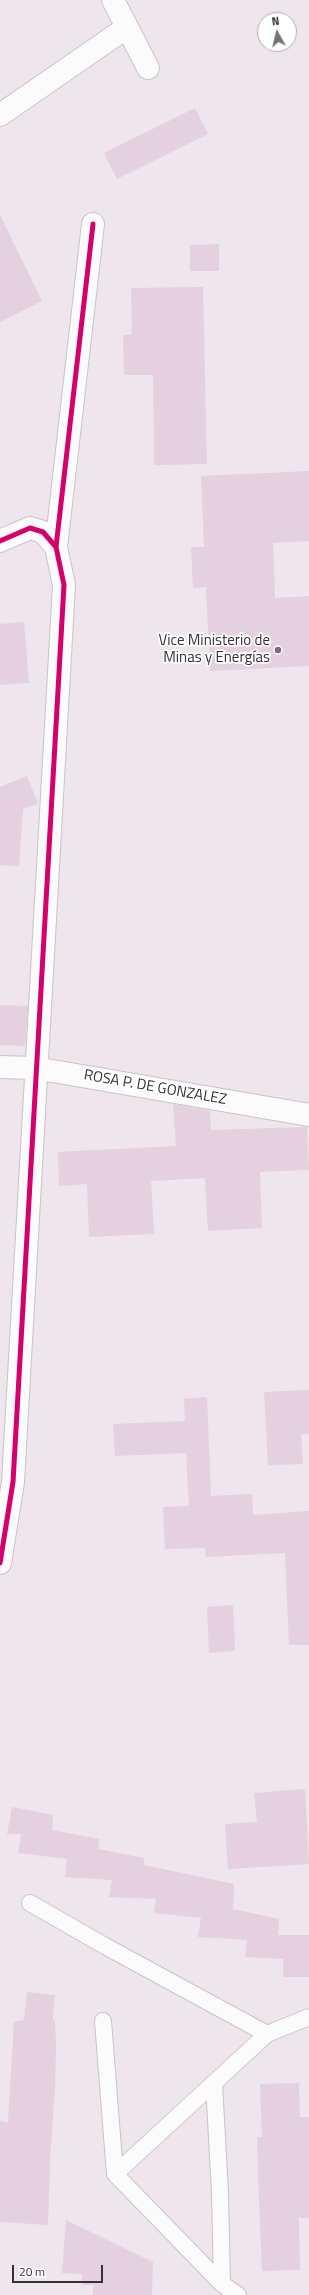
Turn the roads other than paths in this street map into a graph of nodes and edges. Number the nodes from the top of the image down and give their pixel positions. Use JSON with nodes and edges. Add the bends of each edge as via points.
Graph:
{"nodes":[{"id":1,"x":113,"y":0,"type":"edge"},
{"id":2,"x":126,"y":28,"type":"junction"},
{"id":3,"x":148,"y":68,"type":"dead end"},
{"id":4,"x":0,"y":115,"type":"edge"},
{"id":5,"x":93,"y":224,"type":"dead end"},
{"id":6,"x":0,"y":541,"type":"edge"},
{"id":7,"x":56,"y":547,"type":"junction"},
{"id":8,"x":0,"y":1067,"type":"edge"},
{"id":9,"x":35,"y":1068,"type":"junction"},
{"id":10,"x":309,"y":1115,"type":"edge"},
{"id":11,"x":6,"y":1478,"type":"edge"},
{"id":12,"x":0,"y":1563,"type":"edge"},
{"id":13,"x":30,"y":1903,"type":"dead end"},
{"id":14,"x":309,"y":2017,"type":"edge"},
{"id":15,"x":103,"y":2021,"type":"dead end"},
{"id":16,"x":268,"y":2034,"type":"junction"},
{"id":17,"x":214,"y":2083,"type":"junction"},
{"id":18,"x":115,"y":2174,"type":"junction"},
{"id":19,"x":222,"y":2284,"type":"junction"},
{"id":20,"x":238,"y":2295,"type":"edge"}],
"edges":[{"from":1,"to":2,"type":"street"},
{"from":2,"to":3,"type":"street"},
{"from":2,"to":4,"type":"street"},
{"from":5,"to":7,"type":"street"},
{"from":6,"to":7,"type":"street","via":[[30,528],[43,532]]},
{"from":7,"to":9,"type":"street","via":[[64,585]]},
{"from":8,"to":9,"type":"street","name":"ROSA P. DE GONZALEZ"},
{"from":9,"to":10,"type":"street","name":"ROSA P. DE GONZALEZ"},
{"from":9,"to":11,"type":"street"},
{"from":11,"to":12,"type":"street"},
{"from":13,"to":16,"type":"lane"},
{"from":14,"to":16,"type":"lane"},
{"from":15,"to":18,"type":"lane"},
{"from":16,"to":17,"type":"lane"},
{"from":17,"to":18,"type":"lane"},
{"from":17,"to":19,"type":"lane"},
{"from":18,"to":19,"type":"lane"},
{"from":19,"to":20,"type":"lane"}]}
